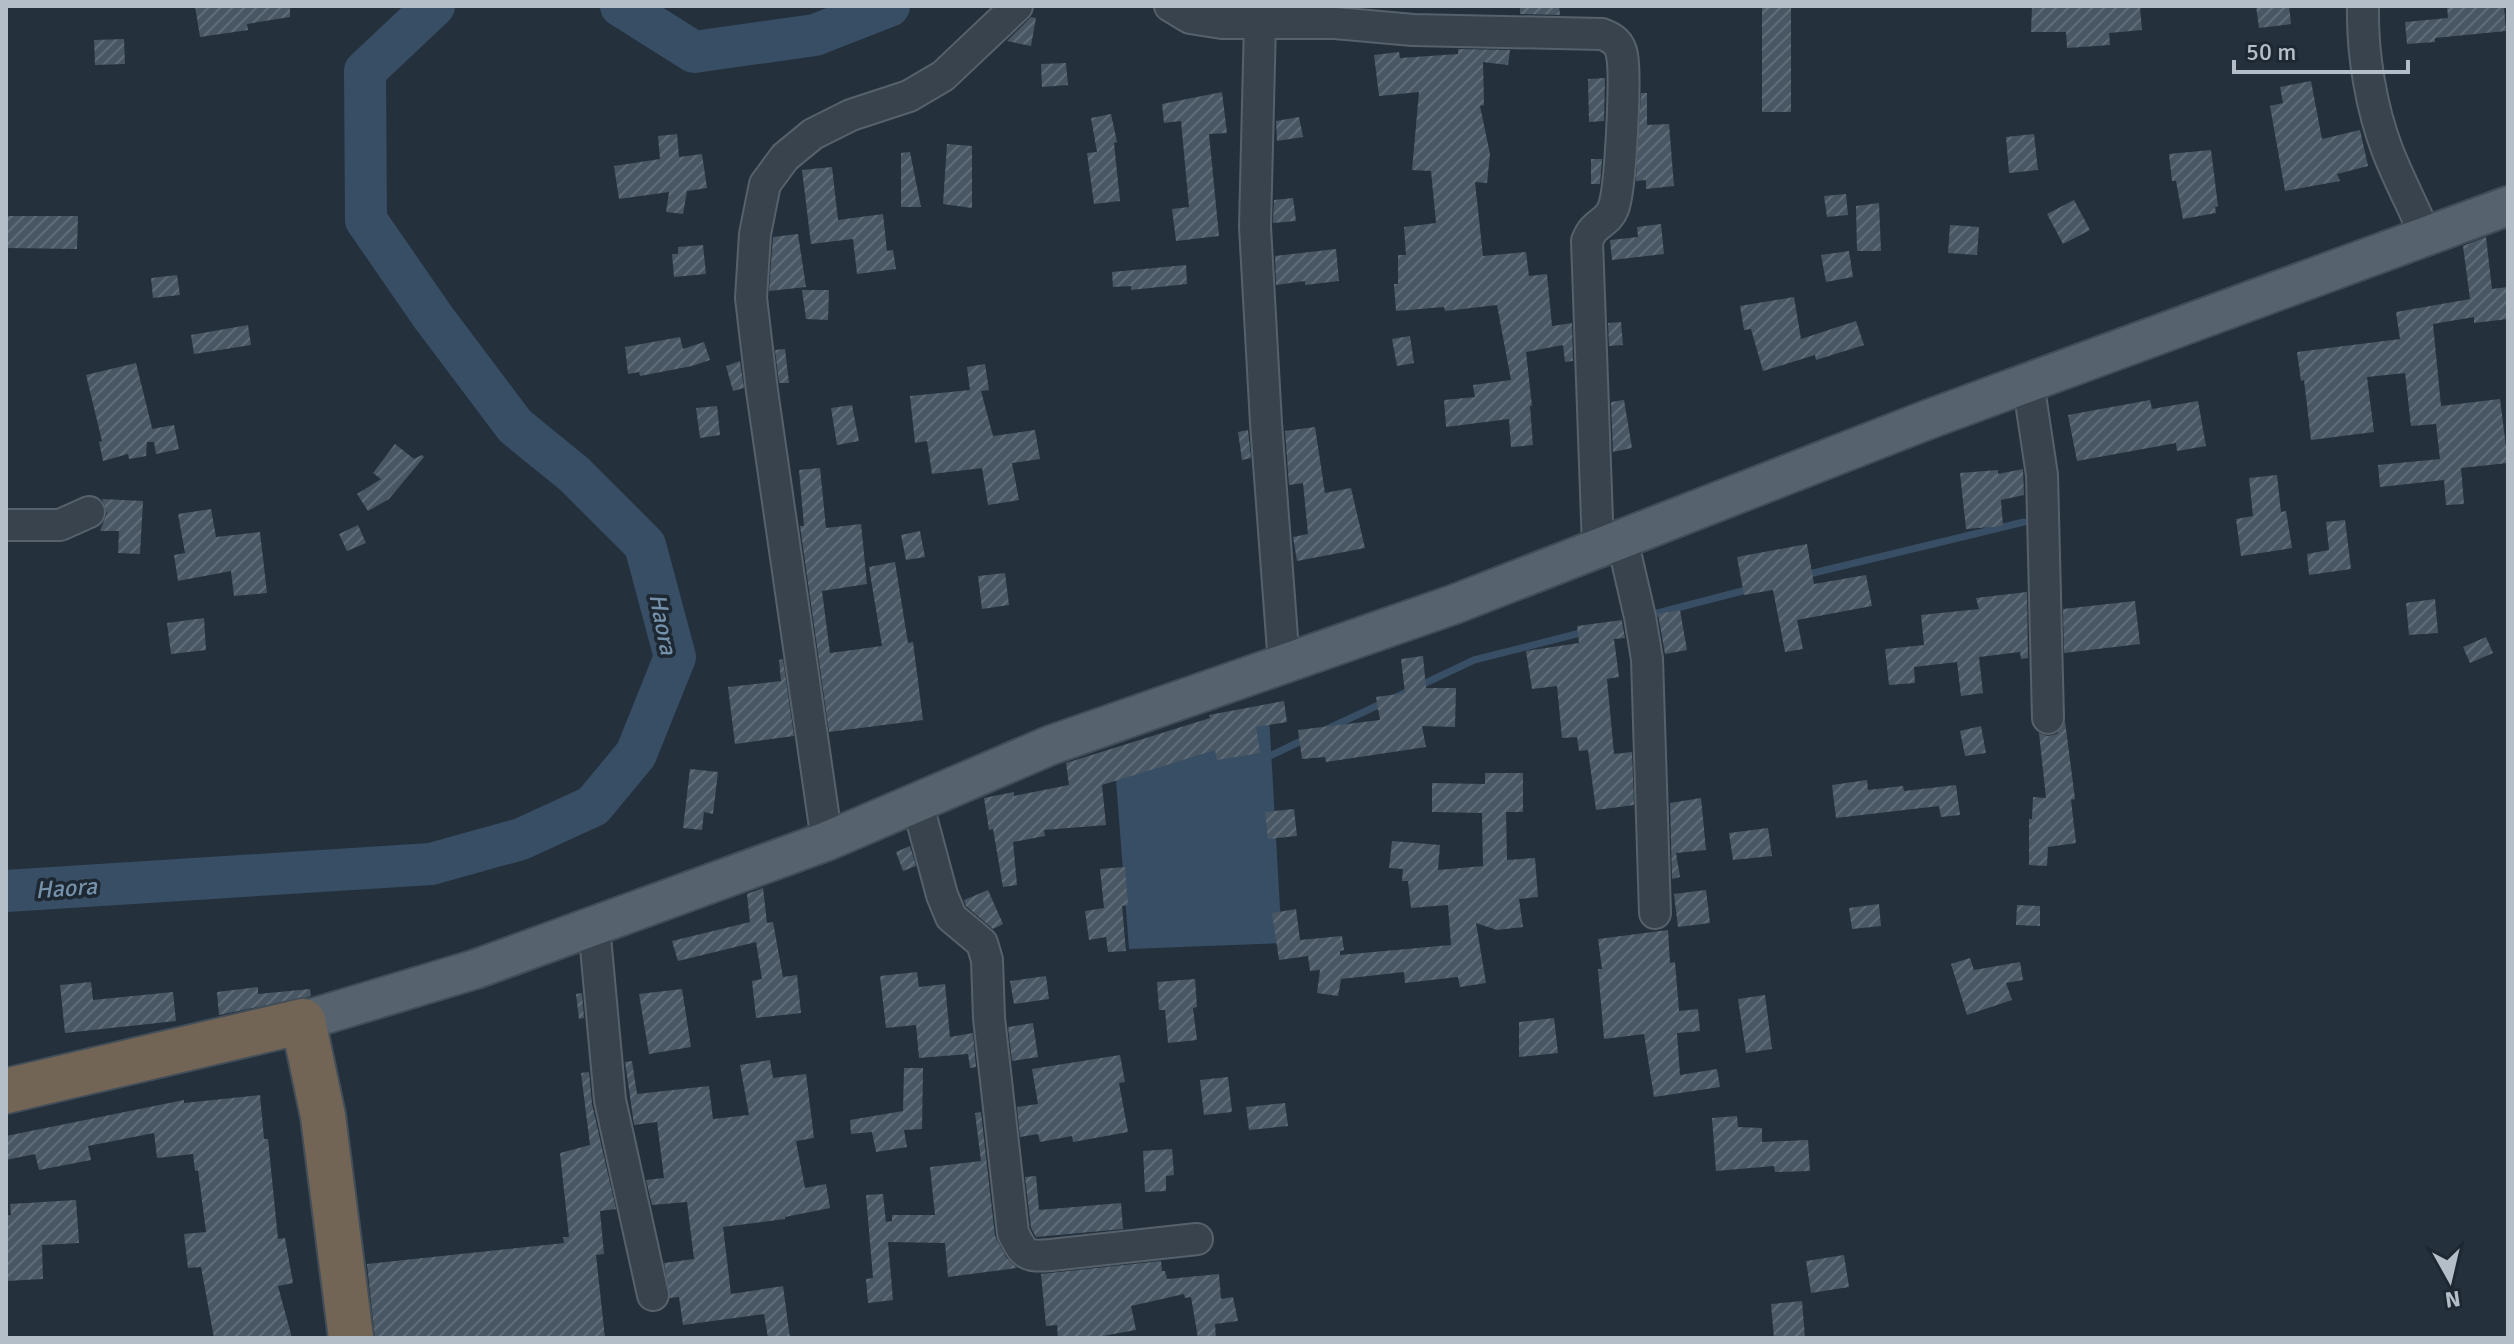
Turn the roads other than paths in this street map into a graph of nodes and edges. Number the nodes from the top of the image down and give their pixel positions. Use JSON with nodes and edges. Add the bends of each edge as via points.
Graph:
{"nodes":[{"id":1,"x":1017,"y":6,"type":"edge"},
{"id":2,"x":1170,"y":6,"type":"edge"},
{"id":3,"x":2363,"y":6,"type":"edge"},
{"id":4,"x":1260,"y":22,"type":"junction"},
{"id":5,"x":2508,"y":206,"type":"edge"},
{"id":6,"x":2426,"y":237,"type":"junction"},
{"id":7,"x":2028,"y":382,"type":"junction"},
{"id":8,"x":89,"y":512,"type":"dead end"},
{"id":9,"x":6,"y":525,"type":"edge"},
{"id":10,"x":1610,"y":544,"type":"junction"},
{"id":11,"x":1284,"y":664,"type":"junction"},
{"id":12,"x":2048,"y":718,"type":"dead end"},
{"id":13,"x":917,"y":802,"type":"junction"},
{"id":14,"x":827,"y":841,"type":"junction"},
{"id":15,"x":1655,"y":913,"type":"dead end"},
{"id":16,"x":594,"y":926,"type":"junction"},
{"id":17,"x":303,"y":1021,"type":"junction"},
{"id":18,"x":6,"y":1091,"type":"edge"},
{"id":19,"x":1197,"y":1239,"type":"dead end"},
{"id":20,"x":653,"y":1295,"type":"dead end"},
{"id":21,"x":351,"y":1338,"type":"edge"}],
"edges":[{"from":1,"to":14,"type":"street","via":[[943,76],[909,96],[813,134],[785,157],[765,184],[751,298]]},
{"from":2,"to":4,"type":"street","via":[[1190,18]]},
{"from":3,"to":6,"type":"street","via":[[2379,121]]},
{"from":4,"to":10,"type":"street","via":[[1614,38],[1622,52],[1623,78],[1618,192],[1613,211],[1591,229],[1587,241]]},
{"from":4,"to":11,"type":"street","via":[[1255,227]]},
{"from":5,"to":6,"type":"main road"},
{"from":6,"to":7,"type":"main road"},
{"from":7,"to":10,"type":"main road"},
{"from":7,"to":12,"type":"street","via":[[2042,475]]},
{"from":8,"to":9,"type":"street","via":[[60,525]]},
{"from":10,"to":11,"type":"main road"},
{"from":10,"to":15,"type":"street","via":[[1640,617],[1647,659]]},
{"from":11,"to":13,"type":"main road","via":[[1051,745]]},
{"from":13,"to":14,"type":"main road"},
{"from":13,"to":19,"type":"street","via":[[951,917],[982,943],[987,960],[1013,1233],[1022,1251],[1051,1255]]},
{"from":14,"to":16,"type":"main road"},
{"from":16,"to":17,"type":"main road","via":[[476,969]]},
{"from":16,"to":20,"type":"street","via":[[610,1100]]},
{"from":17,"to":18,"type":"highway"},
{"from":17,"to":21,"type":"highway","via":[[323,1116]]}]}
